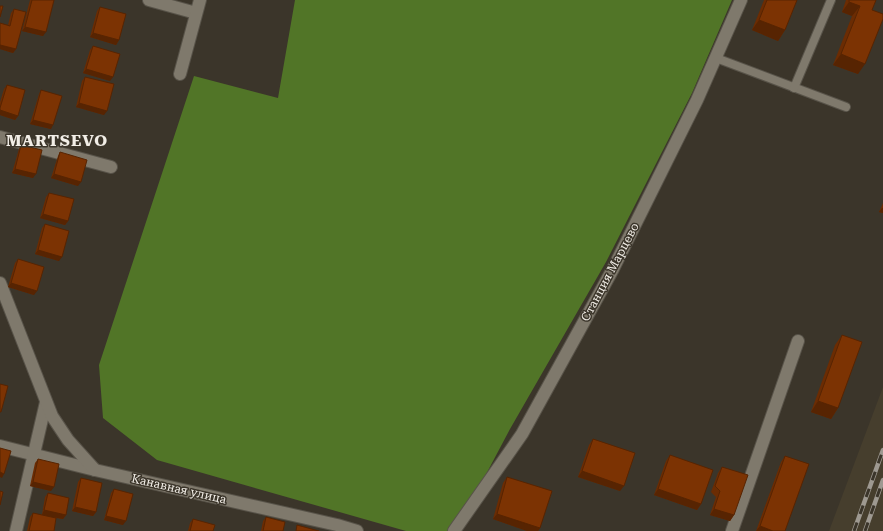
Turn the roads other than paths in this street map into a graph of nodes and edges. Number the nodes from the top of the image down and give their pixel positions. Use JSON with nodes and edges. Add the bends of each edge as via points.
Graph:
{"nodes":[{"id":1,"x":149,"y":0,"type":"edge"},
{"id":2,"x":200,"y":0,"type":"edge"},
{"id":3,"x":741,"y":0,"type":"edge"},
{"id":4,"x":831,"y":0,"type":"edge"},
{"id":5,"x":196,"y":13,"type":"junction"},
{"id":6,"x":716,"y":58,"type":"junction"},
{"id":7,"x":180,"y":74,"type":"dead end"},
{"id":8,"x":794,"y":88,"type":"junction"},
{"id":9,"x":846,"y":107,"type":"dead end"},
{"id":10,"x":0,"y":136,"type":"edge"},
{"id":11,"x":111,"y":167,"type":"dead end"},
{"id":12,"x":0,"y":283,"type":"edge"},
{"id":13,"x":798,"y":341,"type":"dead end"},
{"id":14,"x":46,"y":402,"type":"junction"},
{"id":15,"x":0,"y":446,"type":"edge"},
{"id":16,"x":34,"y":454,"type":"junction"},
{"id":17,"x":95,"y":470,"type":"junction"},
{"id":18,"x":337,"y":528,"type":"edge"},
{"id":19,"x":16,"y":531,"type":"edge"},
{"id":20,"x":357,"y":531,"type":"edge"},
{"id":21,"x":454,"y":531,"type":"edge"},
{"id":22,"x":732,"y":531,"type":"edge"}],
"edges":[{"from":1,"to":5,"type":"street"},
{"from":2,"to":5,"type":"street"},
{"from":3,"to":6,"type":"street","name":"Станция Марцево"},
{"from":4,"to":8,"type":"lane"},
{"from":5,"to":7,"type":"street"},
{"from":6,"to":8,"type":"lane"},
{"from":6,"to":21,"type":"street","name":"Станция Марцево","via":[[613,269],[522,434]]},
{"from":8,"to":9,"type":"lane"},
{"from":10,"to":11,"type":"street"},
{"from":12,"to":14,"type":"street"},
{"from":13,"to":22,"type":"street"},
{"from":14,"to":16,"type":"street"},
{"from":14,"to":17,"type":"street","via":[[68,440]]},
{"from":15,"to":16,"type":"street","name":"Канавная улица"},
{"from":16,"to":17,"type":"street","name":"Канавная улица"},
{"from":16,"to":19,"type":"street"},
{"from":17,"to":18,"type":"street","name":"Канавная улица"},
{"from":18,"to":20,"type":"street","name":"Канавная улица"}]}
